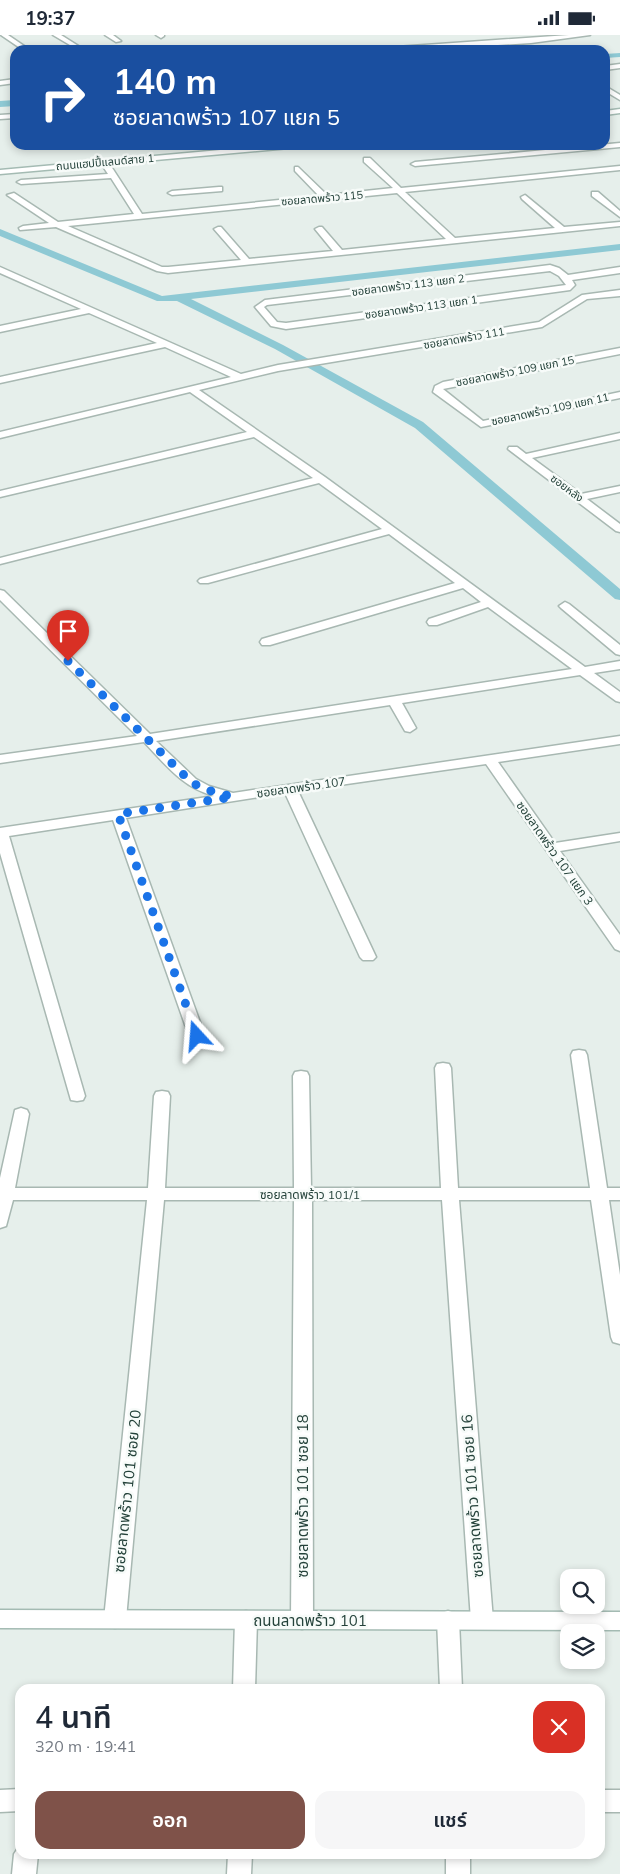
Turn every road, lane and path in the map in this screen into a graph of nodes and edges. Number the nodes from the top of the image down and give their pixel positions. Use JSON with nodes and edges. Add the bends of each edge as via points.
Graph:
{"nodes":[{"id":1,"x":4,"y":35,"type":"edge"},
{"id":2,"x":56,"y":35,"type":"edge"},
{"id":3,"x":108,"y":35,"type":"edge"},
{"id":4,"x":587,"y":35,"type":"edge"},
{"id":5,"x":118,"y":41,"type":"dead end"},
{"id":6,"x":19,"y":45,"type":"edge"},
{"id":7,"x":74,"y":45,"type":"edge"},
{"id":8,"x":468,"y":45,"type":"edge"},
{"id":9,"x":218,"y":150,"type":"edge"},
{"id":10,"x":566,"y":150,"type":"edge"},
{"id":11,"x":201,"y":152,"type":"junction"},
{"id":12,"x":367,"y":160,"type":"dead end"},
{"id":13,"x":104,"y":163,"type":"junction"},
{"id":14,"x":415,"y":164,"type":"dead end"},
{"id":15,"x":620,"y":168,"type":"edge"},
{"id":16,"x":298,"y":169,"type":"dead end"},
{"id":17,"x":0,"y":170,"type":"edge"},
{"id":18,"x":113,"y":176,"type":"junction"},
{"id":19,"x":22,"y":182,"type":"dead end"},
{"id":20,"x":400,"y":190,"type":"junction"},
{"id":21,"x":172,"y":193,"type":"dead end"},
{"id":22,"x":223,"y":194,"type":"junction"},
{"id":23,"x":595,"y":194,"type":"dead end"},
{"id":24,"x":324,"y":197,"type":"junction"},
{"id":25,"x":525,"y":197,"type":"dead end"},
{"id":26,"x":9,"y":199,"type":"dead end"},
{"id":27,"x":620,"y":215,"type":"edge"},
{"id":28,"x":139,"y":216,"type":"junction"},
{"id":29,"x":56,"y":224,"type":"junction"},
{"id":30,"x":620,"y":224,"type":"edge"},
{"id":31,"x":23,"y":227,"type":"dead end"},
{"id":32,"x":218,"y":229,"type":"dead end"},
{"id":33,"x":319,"y":229,"type":"dead end"},
{"id":34,"x":562,"y":230,"type":"junction"},
{"id":35,"x":454,"y":242,"type":"junction"},
{"id":36,"x":340,"y":253,"type":"junction"},
{"id":37,"x":247,"y":263,"type":"junction"},
{"id":38,"x":0,"y":270,"type":"edge"},
{"id":39,"x":620,"y":271,"type":"edge"},
{"id":40,"x":565,"y":278,"type":"junction"},
{"id":41,"x":620,"y":293,"type":"edge"},
{"id":42,"x":90,"y":310,"type":"junction"},
{"id":43,"x":265,"y":315,"type":"joint"},
{"id":44,"x":0,"y":329,"type":"edge"},
{"id":45,"x":167,"y":344,"type":"junction"},
{"id":46,"x":620,"y":351,"type":"edge"},
{"id":47,"x":242,"y":378,"type":"junction"},
{"id":48,"x":0,"y":380,"type":"edge"},
{"id":49,"x":193,"y":390,"type":"junction"},
{"id":50,"x":620,"y":395,"type":"edge"},
{"id":51,"x":457,"y":406,"type":"joint"},
{"id":52,"x":254,"y":434,"type":"junction"},
{"id":53,"x":0,"y":435,"type":"edge"},
{"id":54,"x":620,"y":437,"type":"edge"},
{"id":55,"x":513,"y":449,"type":"dead end"},
{"id":56,"x":525,"y":457,"type":"junction"},
{"id":57,"x":322,"y":479,"type":"junction"},
{"id":58,"x":620,"y":489,"type":"edge"},
{"id":59,"x":0,"y":494,"type":"edge"},
{"id":60,"x":579,"y":498,"type":"junction"},
{"id":61,"x":620,"y":529,"type":"edge"},
{"id":62,"x":390,"y":530,"type":"junction"},
{"id":63,"x":0,"y":561,"type":"edge"},
{"id":64,"x":204,"y":581,"type":"dead end"},
{"id":65,"x":464,"y":584,"type":"junction"},
{"id":66,"x":0,"y":593,"type":"edge"},
{"id":67,"x":488,"y":603,"type":"junction"},
{"id":68,"x":565,"y":606,"type":"dead end"},
{"id":69,"x":433,"y":622,"type":"dead end"},
{"id":70,"x":266,"y":642,"type":"dead end"},
{"id":71,"x":620,"y":651,"type":"edge"},
{"id":72,"x":620,"y":665,"type":"edge"},
{"id":73,"x":581,"y":671,"type":"junction"},
{"id":74,"x":620,"y":698,"type":"edge"},
{"id":75,"x":394,"y":700,"type":"junction"},
{"id":76,"x":410,"y":728,"type":"dead end"},
{"id":77,"x":144,"y":738,"type":"junction"},
{"id":78,"x":620,"y":740,"type":"edge"},
{"id":79,"x":0,"y":759,"type":"edge"},
{"id":80,"x":490,"y":761,"type":"junction"},
{"id":81,"x":290,"y":789,"type":"junction"},
{"id":82,"x":233,"y":797,"type":"junction"},
{"id":83,"x":118,"y":814,"type":"junction"},
{"id":84,"x":0,"y":833,"type":"edge"},
{"id":85,"x":620,"y":837,"type":"edge"},
{"id":86,"x":551,"y":848,"type":"junction"},
{"id":87,"x":620,"y":946,"type":"edge"},
{"id":88,"x":368,"y":957,"type":"dead end"},
{"id":89,"x":197,"y":1036,"type":"dead end"},
{"id":90,"x":579,"y":1055,"type":"dead end"},
{"id":91,"x":443,"y":1068,"type":"dead end"},
{"id":92,"x":300,"y":1076,"type":"dead end"},
{"id":93,"x":77,"y":1096,"type":"dead end"},
{"id":94,"x":162,"y":1096,"type":"dead end"},
{"id":95,"x":21,"y":1114,"type":"dead end"},
{"id":96,"x":3,"y":1194,"type":"edge"},
{"id":97,"x":156,"y":1194,"type":"junction"},
{"id":98,"x":303,"y":1194,"type":"junction"},
{"id":99,"x":450,"y":1194,"type":"junction"},
{"id":100,"x":600,"y":1194,"type":"junction"},
{"id":101,"x":620,"y":1194,"type":"edge"},
{"id":102,"x":0,"y":1222,"type":"edge"},
{"id":103,"x":620,"y":1337,"type":"edge"},
{"id":104,"x":0,"y":1619,"type":"edge"},
{"id":105,"x":114,"y":1619,"type":"junction"},
{"id":106,"x":246,"y":1619,"type":"junction"},
{"id":107,"x":302,"y":1620,"type":"junction"},
{"id":108,"x":448,"y":1620,"type":"junction"},
{"id":109,"x":482,"y":1621,"type":"junction"},
{"id":110,"x":620,"y":1621,"type":"edge"},
{"id":111,"x":244,"y":1684,"type":"edge"},
{"id":112,"x":451,"y":1684,"type":"edge"},
{"id":113,"x":0,"y":1801,"type":"edge"},
{"id":114,"x":15,"y":1801,"type":"edge"},
{"id":115,"x":605,"y":1801,"type":"edge"},
{"id":116,"x":620,"y":1801,"type":"edge"},
{"id":117,"x":26,"y":1859,"type":"edge"},
{"id":118,"x":240,"y":1859,"type":"edge"},
{"id":119,"x":458,"y":1859,"type":"edge"},
{"id":120,"x":24,"y":1874,"type":"edge"},
{"id":121,"x":239,"y":1874,"type":"edge"},
{"id":122,"x":458,"y":1874,"type":"edge"}],
"edges":[{"from":1,"to":6,"type":"street"},
{"from":2,"to":7,"type":"street"},
{"from":3,"to":5,"type":"street"},
{"from":4,"to":8,"type":"street"},
{"from":9,"to":11,"type":"street","name":"ถนนแฮปปี้แลนด์สาย 1"},
{"from":10,"to":14,"type":"street"},
{"from":11,"to":13,"type":"street","name":"ถนนแฮปปี้แลนด์สาย 1"},
{"from":11,"to":17,"type":"street","name":"ถนนแฮปปี้แลนด์สาย 1"},
{"from":12,"to":20,"type":"street"},
{"from":13,"to":17,"type":"street","name":"ถนนแฮปปี้แลนด์สาย 1"},
{"from":13,"to":18,"type":"street"},
{"from":15,"to":20,"type":"street","name":"ซอยลาดพร้าว 115"},
{"from":16,"to":24,"type":"street"},
{"from":18,"to":19,"type":"street"},
{"from":18,"to":28,"type":"street"},
{"from":20,"to":24,"type":"street","name":"ซอยลาดพร้าว 115"},
{"from":20,"to":35,"type":"street"},
{"from":21,"to":22,"type":"street"},
{"from":22,"to":24,"type":"street","name":"ซอยลาดพร้าว 115"},
{"from":22,"to":28,"type":"street","name":"ซอยลาดพร้าว 115"},
{"from":23,"to":27,"type":"street"},
{"from":25,"to":34,"type":"street"},
{"from":26,"to":29,"type":"street","via":[[20,201]]},
{"from":28,"to":29,"type":"street","name":"ซอยลาดพร้าว 115"},
{"from":29,"to":31,"type":"street","name":"ซอยลาดพร้าว 115"},
{"from":29,"to":37,"type":"street","via":[[160,269]]},
{"from":30,"to":34,"type":"street"},
{"from":32,"to":37,"type":"street"},
{"from":33,"to":36,"type":"street"},
{"from":34,"to":35,"type":"street"},
{"from":35,"to":36,"type":"street"},
{"from":36,"to":37,"type":"street"},
{"from":38,"to":42,"type":"street"},
{"from":39,"to":40,"type":"street"},
{"from":40,"to":43,"type":"street","name":"ซอยลาดพร้าว 113 แยก 1","via":[[570,287],[286,326],[274,324]]},
{"from":40,"to":43,"type":"street","name":"ซอยลาดพร้าว 113 แยก 2","via":[[550,268],[265,303],[259,307]]},
{"from":41,"to":47,"type":"street","name":"ซอยลาดพร้าว 111","via":[[585,297],[542,324],[300,365]]},
{"from":42,"to":44,"type":"street"},
{"from":42,"to":45,"type":"street"},
{"from":45,"to":47,"type":"street"},
{"from":45,"to":48,"type":"street"},
{"from":46,"to":51,"type":"street","name":"ซอยลาดพร้าว 109 แยก 15","via":[[438,388],[438,392]]},
{"from":47,"to":49,"type":"street","name":"ซอยลาดพร้าว 111"},
{"from":49,"to":52,"type":"street"},
{"from":49,"to":53,"type":"street","name":"ซอยลาดพร้าว 111"},
{"from":50,"to":51,"type":"street","name":"ซอยลาดพร้าว 109 แยก 11","via":[[481,424]]},
{"from":52,"to":57,"type":"street"},
{"from":52,"to":59,"type":"street"},
{"from":54,"to":56,"type":"street"},
{"from":55,"to":56,"type":"street","name":"ซอยหลัง"},
{"from":56,"to":60,"type":"street","name":"ซอยหลัง"},
{"from":57,"to":62,"type":"street"},
{"from":57,"to":63,"type":"street"},
{"from":58,"to":60,"type":"street"},
{"from":60,"to":61,"type":"street","name":"ซอยหลัง"},
{"from":62,"to":64,"type":"street"},
{"from":62,"to":65,"type":"street"},
{"from":65,"to":67,"type":"street"},
{"from":65,"to":70,"type":"street"},
{"from":66,"to":77,"type":"street","name":"ซอยลาดพร้าว 107"},
{"from":67,"to":69,"type":"street"},
{"from":67,"to":73,"type":"street"},
{"from":68,"to":71,"type":"street"},
{"from":72,"to":73,"type":"street"},
{"from":73,"to":74,"type":"street"},
{"from":73,"to":75,"type":"street"},
{"from":75,"to":76,"type":"street"},
{"from":75,"to":77,"type":"street"},
{"from":77,"to":79,"type":"street"},
{"from":77,"to":82,"type":"street","name":"ซอยลาดพร้าว 107","via":[[191,782]]},
{"from":78,"to":80,"type":"street","name":"ซอยลาดพร้าว 107"},
{"from":80,"to":81,"type":"street","name":"ซอยลาดพร้าว 107"},
{"from":80,"to":86,"type":"street","name":"ซอยลาดพร้าว 107 แยก 3"},
{"from":81,"to":82,"type":"street","name":"ซอยลาดพร้าว 107"},
{"from":81,"to":88,"type":"street"},
{"from":82,"to":83,"type":"street"},
{"from":83,"to":84,"type":"street"},
{"from":83,"to":89,"type":"street"},
{"from":84,"to":93,"type":"street"},
{"from":85,"to":86,"type":"street"},
{"from":86,"to":87,"type":"street","name":"ซอยลาดพร้าว 107 แยก 3"},
{"from":90,"to":100,"type":"street"},
{"from":91,"to":99,"type":"street","name":"ซอยลาดพร้าว 101 ซอย 16"},
{"from":92,"to":98,"type":"street","name":"ซอยลาดพร้าว 101 ซอย 18"},
{"from":94,"to":97,"type":"street","name":"ซอยลาดพร้าว 101 ซอย 20"},
{"from":95,"to":96,"type":"street"},
{"from":96,"to":97,"type":"street","name":"ซอยลาดพร้าว 101/1"},
{"from":96,"to":102,"type":"street"},
{"from":97,"to":98,"type":"street","name":"ซอยลาดพร้าว 101/1"},
{"from":97,"to":105,"type":"street","name":"ซอยลาดพร้าว 101 ซอย 20"},
{"from":98,"to":99,"type":"street","name":"ซอยลาดพร้าว 101/1"},
{"from":98,"to":107,"type":"street","name":"ซอยลาดพร้าว 101 ซอย 18"},
{"from":99,"to":100,"type":"street","name":"ซอยลาดพร้าว 101/1"},
{"from":99,"to":109,"type":"street","name":"ซอยลาดพร้าว 101 ซอย 16"},
{"from":100,"to":101,"type":"street","name":"ซอยลาดพร้าว 101/1"},
{"from":100,"to":103,"type":"street"},
{"from":104,"to":105,"type":"street","name":"ถนนลาดพร้าว 101"},
{"from":105,"to":106,"type":"street","name":"ถนนลาดพร้าว 101"},
{"from":106,"to":107,"type":"street","name":"ถนนลาดพร้าว 101"},
{"from":106,"to":111,"type":"street"},
{"from":107,"to":108,"type":"street","name":"ถนนลาดพร้าว 101"},
{"from":108,"to":109,"type":"street","name":"ถนนลาดพร้าว 101"},
{"from":108,"to":112,"type":"street"},
{"from":109,"to":110,"type":"street","name":"ถนนลาดพร้าว 101"},
{"from":113,"to":114,"type":"street"},
{"from":115,"to":116,"type":"street"},
{"from":117,"to":120,"type":"street"},
{"from":118,"to":121,"type":"street"},
{"from":119,"to":122,"type":"street"}]}
